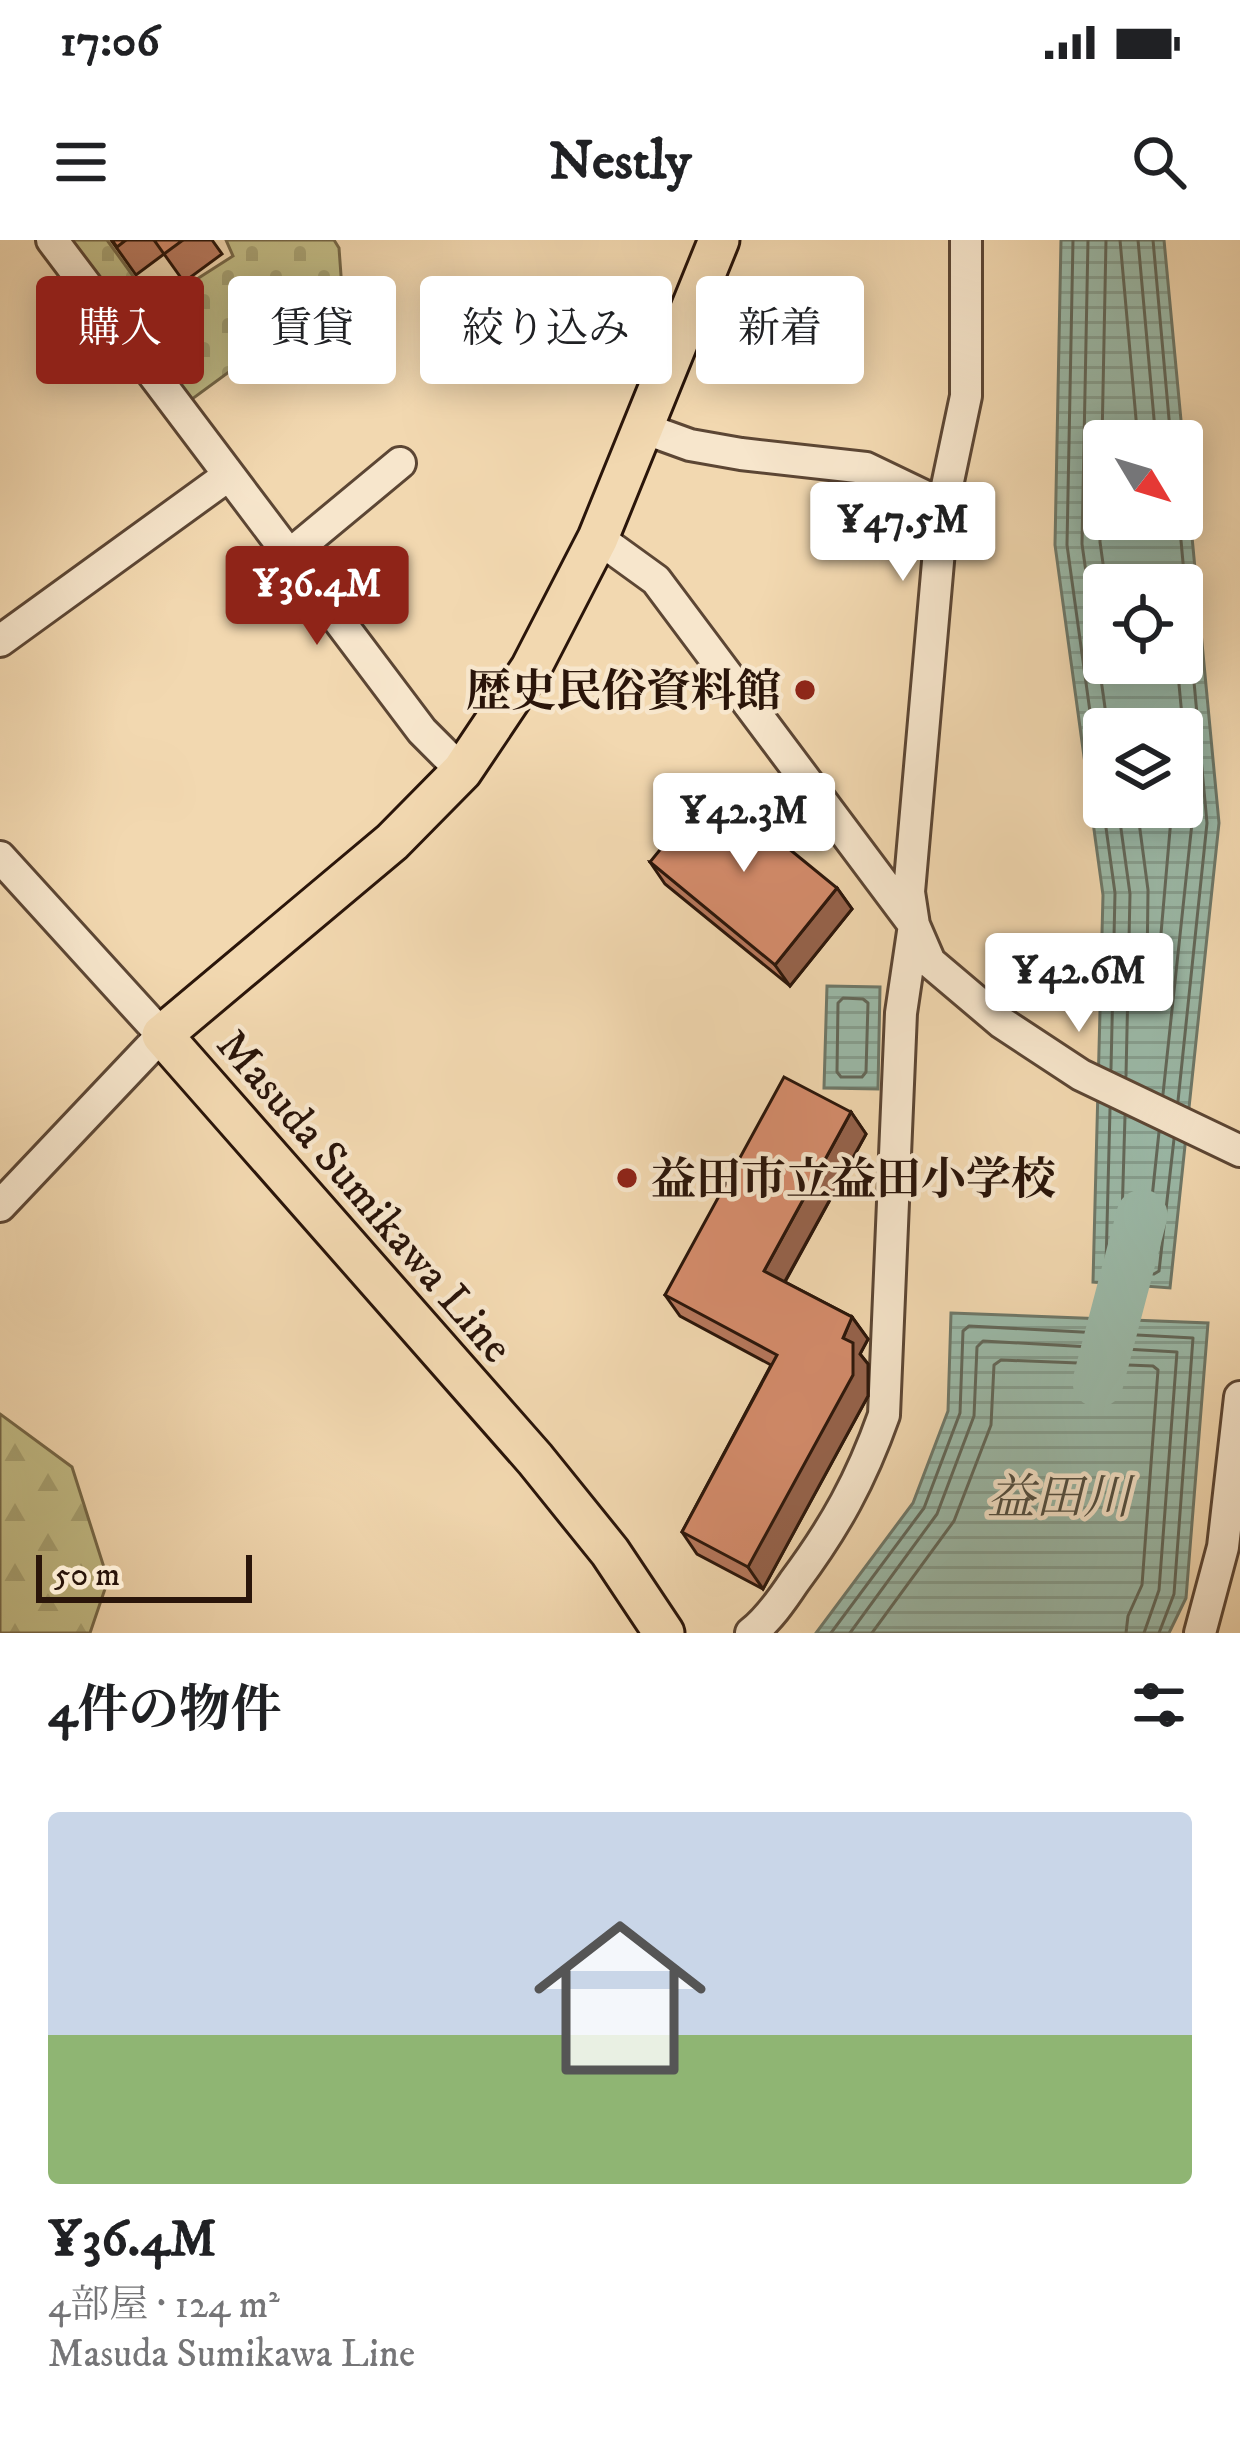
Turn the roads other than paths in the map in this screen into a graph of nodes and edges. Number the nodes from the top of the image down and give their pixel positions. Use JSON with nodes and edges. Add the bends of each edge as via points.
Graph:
{"nodes":[{"id":1,"x":52,"y":240,"type":"edge"},
{"id":2,"x":719,"y":240,"type":"edge"},
{"id":3,"x":966,"y":240,"type":"edge"},
{"id":4,"x":643,"y":428,"type":"junction"},
{"id":5,"x":400,"y":463,"type":"dead end"},
{"id":6,"x":229,"y":475,"type":"junction"},
{"id":7,"x":943,"y":505,"type":"junction"},
{"id":8,"x":598,"y":538,"type":"junction"},
{"id":9,"x":288,"y":556,"type":"junction"},
{"id":10,"x":0,"y":640,"type":"edge"},
{"id":11,"x":462,"y":771,"type":"junction"},
{"id":12,"x":0,"y":857,"type":"edge"},
{"id":13,"x":914,"y":925,"type":"junction"},
{"id":14,"x":162,"y":1035,"type":"junction"},
{"id":15,"x":1235,"y":1150,"type":"edge"},
{"id":16,"x":0,"y":1206,"type":"edge"},
{"id":17,"x":1240,"y":1396,"type":"edge"},
{"id":18,"x":664,"y":1633,"type":"edge"},
{"id":19,"x":751,"y":1633,"type":"edge"},
{"id":20,"x":1200,"y":1633,"type":"edge"}],
"edges":[{"from":1,"to":6,"type":"street"},
{"from":2,"to":4,"type":"main road","name":"Masuda Sumikawa Line"},
{"from":3,"to":7,"type":"street","via":[[966,396]]},
{"from":4,"to":7,"type":"street","via":[[690,445],[866,468]]},
{"from":4,"to":8,"type":"main road","name":"Masuda Sumikawa Line"},
{"from":5,"to":9,"type":"street"},
{"from":6,"to":9,"type":"street"},
{"from":6,"to":10,"type":"street"},
{"from":7,"to":13,"type":"street","via":[[909,892]]},
{"from":8,"to":11,"type":"main road","name":"Masuda Sumikawa Line","via":[[531,668]]},
{"from":8,"to":13,"type":"street","via":[[656,580]]},
{"from":9,"to":11,"type":"street"},
{"from":11,"to":14,"type":"main road","name":"Masuda Sumikawa Line","via":[[392,842]]},
{"from":12,"to":14,"type":"street"},
{"from":13,"to":15,"type":"street","via":[[930,962],[1002,1023],[1081,1076]]},
{"from":13,"to":19,"type":"street","via":[[901,1013],[884,1415],[833,1529]]},
{"from":14,"to":16,"type":"street"},
{"from":14,"to":18,"type":"main road","name":"Masuda Sumikawa Line","via":[[536,1459]]},
{"from":17,"to":20,"type":"street","via":[[1223,1546]]}]}
